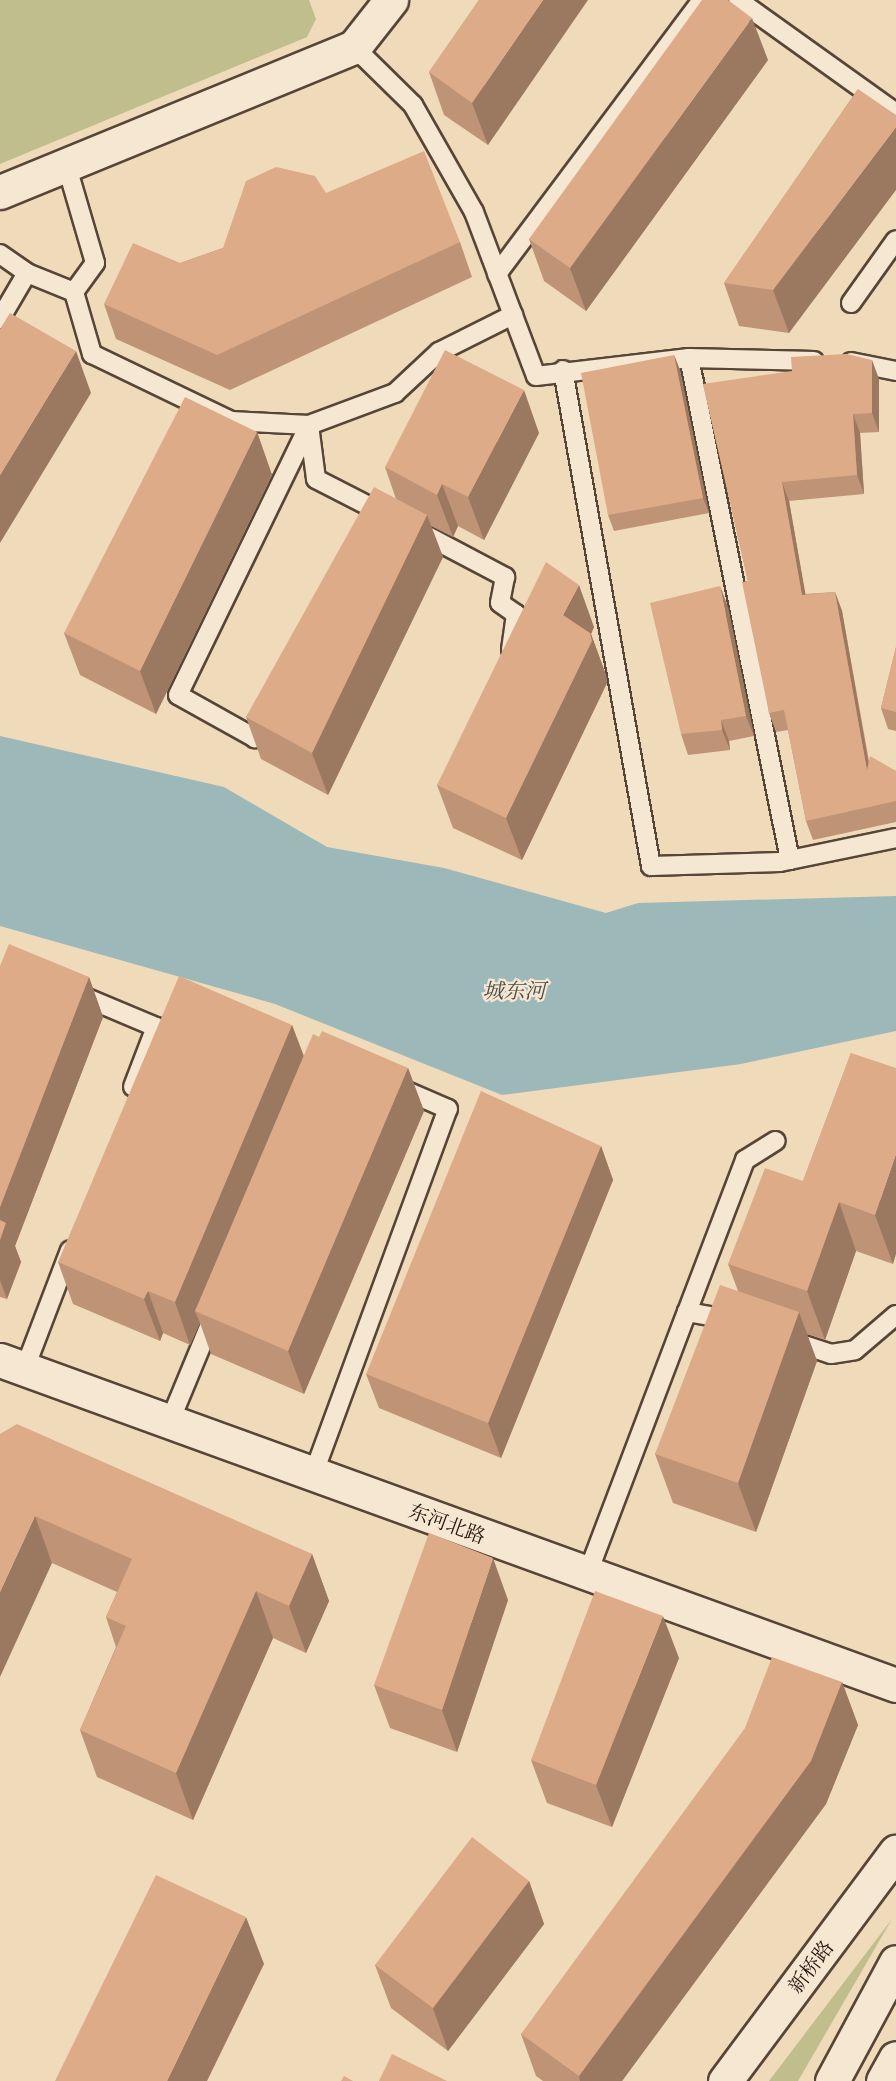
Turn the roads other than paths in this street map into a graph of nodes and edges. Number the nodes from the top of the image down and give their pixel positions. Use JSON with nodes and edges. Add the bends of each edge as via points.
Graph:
{"nodes":[{"id":1,"x":702,"y":0,"type":"edge"},
{"id":2,"x":738,"y":0,"type":"edge"},
{"id":3,"x":378,"y":4,"type":"edge"},
{"id":4,"x":354,"y":47,"type":"junction"},
{"id":5,"x":896,"y":113,"type":"edge"},
{"id":6,"x":67,"y":168,"type":"junction"},
{"id":7,"x":0,"y":192,"type":"edge"},
{"id":8,"x":896,"y":240,"type":"edge"},
{"id":9,"x":0,"y":254,"type":"edge"},
{"id":10,"x":27,"y":273,"type":"junction"},
{"id":11,"x":497,"y":274,"type":"junction"},
{"id":12,"x":74,"y":292,"type":"junction"},
{"id":13,"x":851,"y":303,"type":"dead end"},
{"id":14,"x":513,"y":315,"type":"junction"},
{"id":15,"x":0,"y":319,"type":"edge"},
{"id":16,"x":689,"y":358,"type":"junction"},
{"id":17,"x":563,"y":370,"type":"junction"},
{"id":18,"x":896,"y":371,"type":"edge"},
{"id":19,"x":309,"y":425,"type":"junction"},
{"id":20,"x":376,"y":510,"type":"junction"},
{"id":21,"x":365,"y":531,"type":"edge"},
{"id":22,"x":508,"y":669,"type":"edge"},
{"id":23,"x":272,"y":707,"type":"edge"},
{"id":24,"x":896,"y":838,"type":"edge"},
{"id":25,"x":790,"y":860,"type":"junction"},
{"id":26,"x":52,"y":984,"type":"edge"},
{"id":27,"x":376,"y":1078,"type":"edge"},
{"id":28,"x":126,"y":1104,"type":"edge"},
{"id":29,"x":776,"y":1141,"type":"dead end"},
{"id":30,"x":75,"y":1236,"type":"edge"},
{"id":31,"x":220,"y":1302,"type":"edge"},
{"id":32,"x":687,"y":1312,"type":"junction"},
{"id":33,"x":896,"y":1315,"type":"edge"},
{"id":34,"x":12,"y":1364,"type":"edge"},
{"id":35,"x":170,"y":1421,"type":"junction"},
{"id":36,"x":314,"y":1475,"type":"junction"},
{"id":37,"x":587,"y":1575,"type":"junction"},
{"id":38,"x":896,"y":1685,"type":"edge"},
{"id":39,"x":896,"y":1852,"type":"edge"},
{"id":40,"x":896,"y":1962,"type":"edge"},
{"id":41,"x":896,"y":2058,"type":"edge"},
{"id":42,"x":725,"y":2081,"type":"edge"},
{"id":43,"x":832,"y":2081,"type":"edge"},
{"id":44,"x":883,"y":2081,"type":"edge"}],
"edges":[{"from":1,"to":11,"type":"lane"},
{"from":2,"to":5,"type":"lane"},
{"from":3,"to":4,"type":"street"},
{"from":4,"to":6,"type":"street"},
{"from":4,"to":11,"type":"lane","via":[[413,105],[474,212]]},
{"from":6,"to":7,"type":"street"},
{"from":6,"to":12,"type":"lane","via":[[95,263]]},
{"from":8,"to":13,"type":"lane"},
{"from":9,"to":10,"type":"lane"},
{"from":10,"to":12,"type":"lane"},
{"from":10,"to":15,"type":"lane"},
{"from":11,"to":14,"type":"lane"},
{"from":12,"to":19,"type":"lane","via":[[92,354],[231,421]]},
{"from":14,"to":17,"type":"lane","via":[[536,376]]},
{"from":14,"to":19,"type":"lane","via":[[439,352],[395,393]]},
{"from":16,"to":17,"type":"lane"},
{"from":16,"to":18,"type":"lane","via":[[853,362]]},
{"from":16,"to":25,"type":"lane"},
{"from":17,"to":25,"type":"lane","via":[[651,866]]},
{"from":19,"to":20,"type":"lane","via":[[316,479]]},
{"from":19,"to":23,"type":"lane","via":[[178,695],[255,738]]},
{"from":20,"to":21,"type":"lane"},
{"from":20,"to":22,"type":"lane","via":[[505,576],[500,603],[516,614]]},
{"from":24,"to":25,"type":"lane"},
{"from":26,"to":28,"type":"lane","via":[[156,1027]]},
{"from":27,"to":36,"type":"lane","via":[[448,1109]]},
{"from":29,"to":32,"type":"lane","via":[[744,1160]]},
{"from":30,"to":34,"type":"lane"},
{"from":31,"to":35,"type":"lane"},
{"from":32,"to":33,"type":"lane","via":[[712,1313],[831,1354],[855,1350]]},
{"from":32,"to":37,"type":"lane"},
{"from":34,"to":35,"type":"street","name":"东河北路"},
{"from":35,"to":36,"type":"street","name":"东河北路"},
{"from":36,"to":37,"type":"street","name":"东河北路"},
{"from":37,"to":38,"type":"street","name":"东河北路"},
{"from":39,"to":42,"type":"street","name":"新桥路"},
{"from":40,"to":43,"type":"street"},
{"from":41,"to":44,"type":"street"}]}
